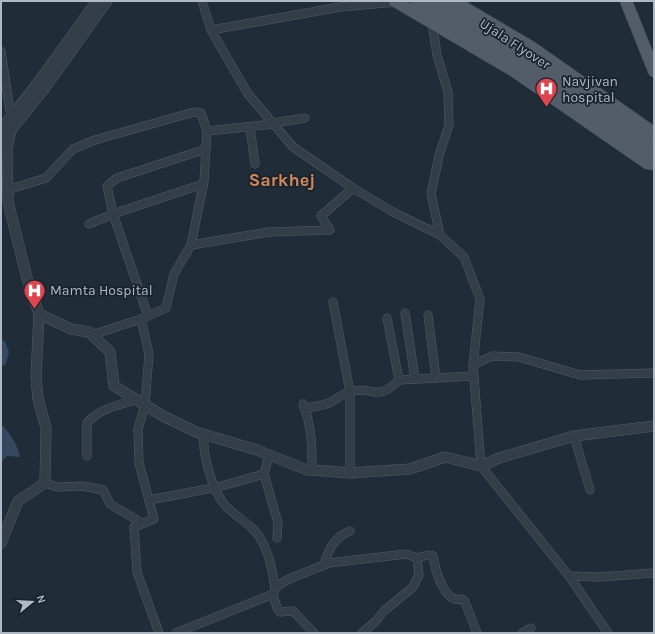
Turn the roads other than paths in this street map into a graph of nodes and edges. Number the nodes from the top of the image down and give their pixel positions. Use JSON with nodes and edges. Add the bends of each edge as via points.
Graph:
{"nodes":[{"id":1,"x":97,"y":1,"type":"edge"},
{"id":2,"x":106,"y":1,"type":"edge"},
{"id":3,"x":202,"y":1,"type":"edge"},
{"id":4,"x":396,"y":1,"type":"edge"},
{"id":5,"x":417,"y":1,"type":"edge"},
{"id":6,"x":436,"y":1,"type":"edge"},
{"id":7,"x":626,"y":1,"type":"edge"},
{"id":8,"x":633,"y":1,"type":"edge"},
{"id":9,"x":456,"y":2,"type":"edge"},
{"id":10,"x":432,"y":22,"type":"junction"},
{"id":11,"x":211,"y":30,"type":"junction"},
{"id":12,"x":1,"y":51,"type":"edge"},
{"id":13,"x":654,"y":54,"type":"edge"},
{"id":14,"x":654,"y":70,"type":"edge"},
{"id":15,"x":11,"y":118,"type":"junction"},
{"id":16,"x":305,"y":118,"type":"dead end"},
{"id":17,"x":273,"y":123,"type":"junction"},
{"id":18,"x":250,"y":126,"type":"junction"},
{"id":19,"x":207,"y":131,"type":"junction"},
{"id":20,"x":654,"y":133,"type":"edge"},
{"id":21,"x":654,"y":144,"type":"edge"},
{"id":22,"x":1,"y":145,"type":"edge"},
{"id":23,"x":206,"y":150,"type":"junction"},
{"id":24,"x":654,"y":156,"type":"edge"},
{"id":25,"x":255,"y":164,"type":"dead end"},
{"id":26,"x":654,"y":164,"type":"edge"},
{"id":27,"x":203,"y":184,"type":"junction"},
{"id":28,"x":353,"y":188,"type":"junction"},
{"id":29,"x":4,"y":190,"type":"edge"},
{"id":30,"x":113,"y":214,"type":"junction"},
{"id":31,"x":89,"y":224,"type":"dead end"},
{"id":32,"x":440,"y":235,"type":"junction"},
{"id":33,"x":191,"y":245,"type":"junction"},
{"id":34,"x":333,"y":302,"type":"dead end"},
{"id":35,"x":405,"y":313,"type":"dead end"},
{"id":36,"x":39,"y":314,"type":"junction"},
{"id":37,"x":428,"y":315,"type":"dead end"},
{"id":38,"x":144,"y":317,"type":"junction"},
{"id":39,"x":388,"y":318,"type":"dead end"},
{"id":40,"x":92,"y":335,"type":"junction"},
{"id":41,"x":473,"y":365,"type":"junction"},
{"id":42,"x":654,"y":373,"type":"edge"},
{"id":43,"x":474,"y":376,"type":"junction"},
{"id":44,"x":436,"y":378,"type":"junction"},
{"id":45,"x":415,"y":379,"type":"junction"},
{"id":46,"x":399,"y":380,"type":"junction"},
{"id":47,"x":350,"y":392,"type":"junction"},
{"id":48,"x":136,"y":400,"type":"junction"},
{"id":49,"x":145,"y":405,"type":"junction"},
{"id":50,"x":654,"y":426,"type":"edge"},
{"id":51,"x":204,"y":435,"type":"junction"},
{"id":52,"x":574,"y":436,"type":"junction"},
{"id":53,"x":86,"y":456,"type":"dead end"},
{"id":54,"x":269,"y":456,"type":"junction"},
{"id":55,"x":481,"y":466,"type":"junction"},
{"id":56,"x":312,"y":470,"type":"junction"},
{"id":57,"x":350,"y":473,"type":"junction"},
{"id":58,"x":264,"y":474,"type":"junction"},
{"id":59,"x":45,"y":483,"type":"junction"},
{"id":60,"x":214,"y":487,"type":"junction"},
{"id":61,"x":590,"y":490,"type":"dead end"},
{"id":62,"x":149,"y":500,"type":"junction"},
{"id":63,"x":142,"y":523,"type":"junction"},
{"id":64,"x":350,"y":531,"type":"dead end"},
{"id":65,"x":277,"y":538,"type":"dead end"},
{"id":66,"x":1,"y":543,"type":"edge"},
{"id":67,"x":417,"y":558,"type":"junction"},
{"id":68,"x":323,"y":566,"type":"junction"},
{"id":69,"x":654,"y":573,"type":"edge"},
{"id":70,"x":569,"y":576,"type":"junction"},
{"id":71,"x":274,"y":592,"type":"junction"},
{"id":72,"x":531,"y":628,"type":"dead end"},
{"id":73,"x":159,"y":633,"type":"edge"},
{"id":74,"x":176,"y":633,"type":"edge"},
{"id":75,"x":314,"y":633,"type":"edge"},
{"id":76,"x":362,"y":633,"type":"edge"},
{"id":77,"x":477,"y":633,"type":"edge"},
{"id":78,"x":522,"y":633,"type":"edge"},
{"id":79,"x":608,"y":633,"type":"edge"}],
"edges":[{"from":1,"to":15,"type":"street"},
{"from":2,"to":29,"type":"street","via":[[44,89],[11,130]]},
{"from":3,"to":11,"type":"street"},
{"from":4,"to":10,"type":"main road"},
{"from":4,"to":11,"type":"street","via":[[340,7]]},
{"from":5,"to":24,"type":"main road","name":"Ujala Flyover","via":[[517,63]]},
{"from":6,"to":21,"type":"main road","name":"Ujala Flyover","via":[[522,54]]},
{"from":7,"to":14,"type":"main road"},
{"from":8,"to":13,"type":"main road"},
{"from":9,"to":20,"type":"main road","via":[[530,47]]},
{"from":10,"to":26,"type":"main road","via":[[514,71],[647,163]]},
{"from":10,"to":32,"type":"street","via":[[437,55],[448,92],[449,125],[431,194]]},
{"from":11,"to":17,"type":"street","via":[[248,94]]},
{"from":12,"to":15,"type":"street"},
{"from":15,"to":22,"type":"street","via":[[4,126]]},
{"from":16,"to":17,"type":"street"},
{"from":17,"to":18,"type":"street"},
{"from":17,"to":28,"type":"street","via":[[294,147]]},
{"from":18,"to":19,"type":"street"},
{"from":18,"to":25,"type":"street"},
{"from":19,"to":23,"type":"street"},
{"from":19,"to":29,"type":"street","via":[[201,113],[194,112],[95,140],[73,149],[46,178]]},
{"from":23,"to":27,"type":"street"},
{"from":23,"to":30,"type":"street","via":[[117,178],[107,186]]},
{"from":27,"to":30,"type":"street"},
{"from":27,"to":33,"type":"street"},
{"from":28,"to":32,"type":"street","via":[[392,212]]},
{"from":28,"to":33,"type":"street","via":[[321,216],[330,230],[269,232]]},
{"from":29,"to":36,"type":"street","via":[[7,228]]},
{"from":30,"to":31,"type":"street"},
{"from":30,"to":38,"type":"street"},
{"from":32,"to":41,"type":"street","via":[[464,257],[480,299]]},
{"from":33,"to":38,"type":"street","via":[[174,274],[166,308]]},
{"from":34,"to":47,"type":"street"},
{"from":35,"to":45,"type":"street"},
{"from":36,"to":40,"type":"street","via":[[71,329],[89,332]]},
{"from":36,"to":59,"type":"street","via":[[36,377],[38,399],[46,428]]},
{"from":37,"to":44,"type":"street"},
{"from":38,"to":40,"type":"street"},
{"from":38,"to":49,"type":"street","via":[[149,354]]},
{"from":39,"to":46,"type":"street"},
{"from":40,"to":48,"type":"street","via":[[110,352],[114,386]]},
{"from":41,"to":42,"type":"street","via":[[492,356],[519,357],[580,375]]},
{"from":41,"to":43,"type":"street"},
{"from":43,"to":44,"type":"street"},
{"from":43,"to":55,"type":"street"},
{"from":44,"to":45,"type":"street"},
{"from":45,"to":46,"type":"street"},
{"from":46,"to":47,"type":"street","via":[[388,390],[380,393],[363,390]]},
{"from":47,"to":56,"type":"street","via":[[330,403],[303,406],[308,417],[312,444]]},
{"from":47,"to":57,"type":"street"},
{"from":48,"to":49,"type":"street"},
{"from":48,"to":53,"type":"street","via":[[92,417],[87,423]]},
{"from":49,"to":51,"type":"street"},
{"from":49,"to":62,"type":"street","via":[[138,429],[139,463]]},
{"from":50,"to":52,"type":"street"},
{"from":51,"to":54,"type":"street","via":[[257,450]]},
{"from":51,"to":60,"type":"street","via":[[203,445]]},
{"from":52,"to":55,"type":"street","via":[[499,458]]},
{"from":52,"to":61,"type":"street"},
{"from":54,"to":56,"type":"street"},
{"from":54,"to":58,"type":"street"},
{"from":55,"to":57,"type":"street","via":[[445,457],[410,469]]},
{"from":55,"to":70,"type":"street"},
{"from":56,"to":57,"type":"street"},
{"from":58,"to":60,"type":"street"},
{"from":58,"to":65,"type":"street","via":[[278,523]]},
{"from":59,"to":63,"type":"street","via":[[57,487],[83,486],[103,490],[110,504]]},
{"from":59,"to":66,"type":"street","via":[[18,501]]},
{"from":60,"to":62,"type":"street"},
{"from":60,"to":71,"type":"street","via":[[225,505],[246,521],[259,536],[271,569]]},
{"from":62,"to":63,"type":"street","via":[[154,519]]},
{"from":63,"to":73,"type":"street","via":[[134,527],[137,572]]},
{"from":64,"to":68,"type":"street","via":[[337,537]]},
{"from":67,"to":68,"type":"street","via":[[406,554],[394,555],[342,561]]},
{"from":67,"to":76,"type":"street","via":[[419,575],[413,587]]},
{"from":67,"to":77,"type":"street","via":[[433,556],[443,588],[454,599],[462,599],[465,602]]},
{"from":68,"to":71,"type":"street","via":[[289,579],[278,585]]},
{"from":69,"to":70,"type":"street","via":[[599,577]]},
{"from":70,"to":79,"type":"street"},
{"from":71,"to":74,"type":"street"},
{"from":71,"to":75,"type":"street","via":[[280,612],[292,611]]},
{"from":72,"to":78,"type":"street"}]}
